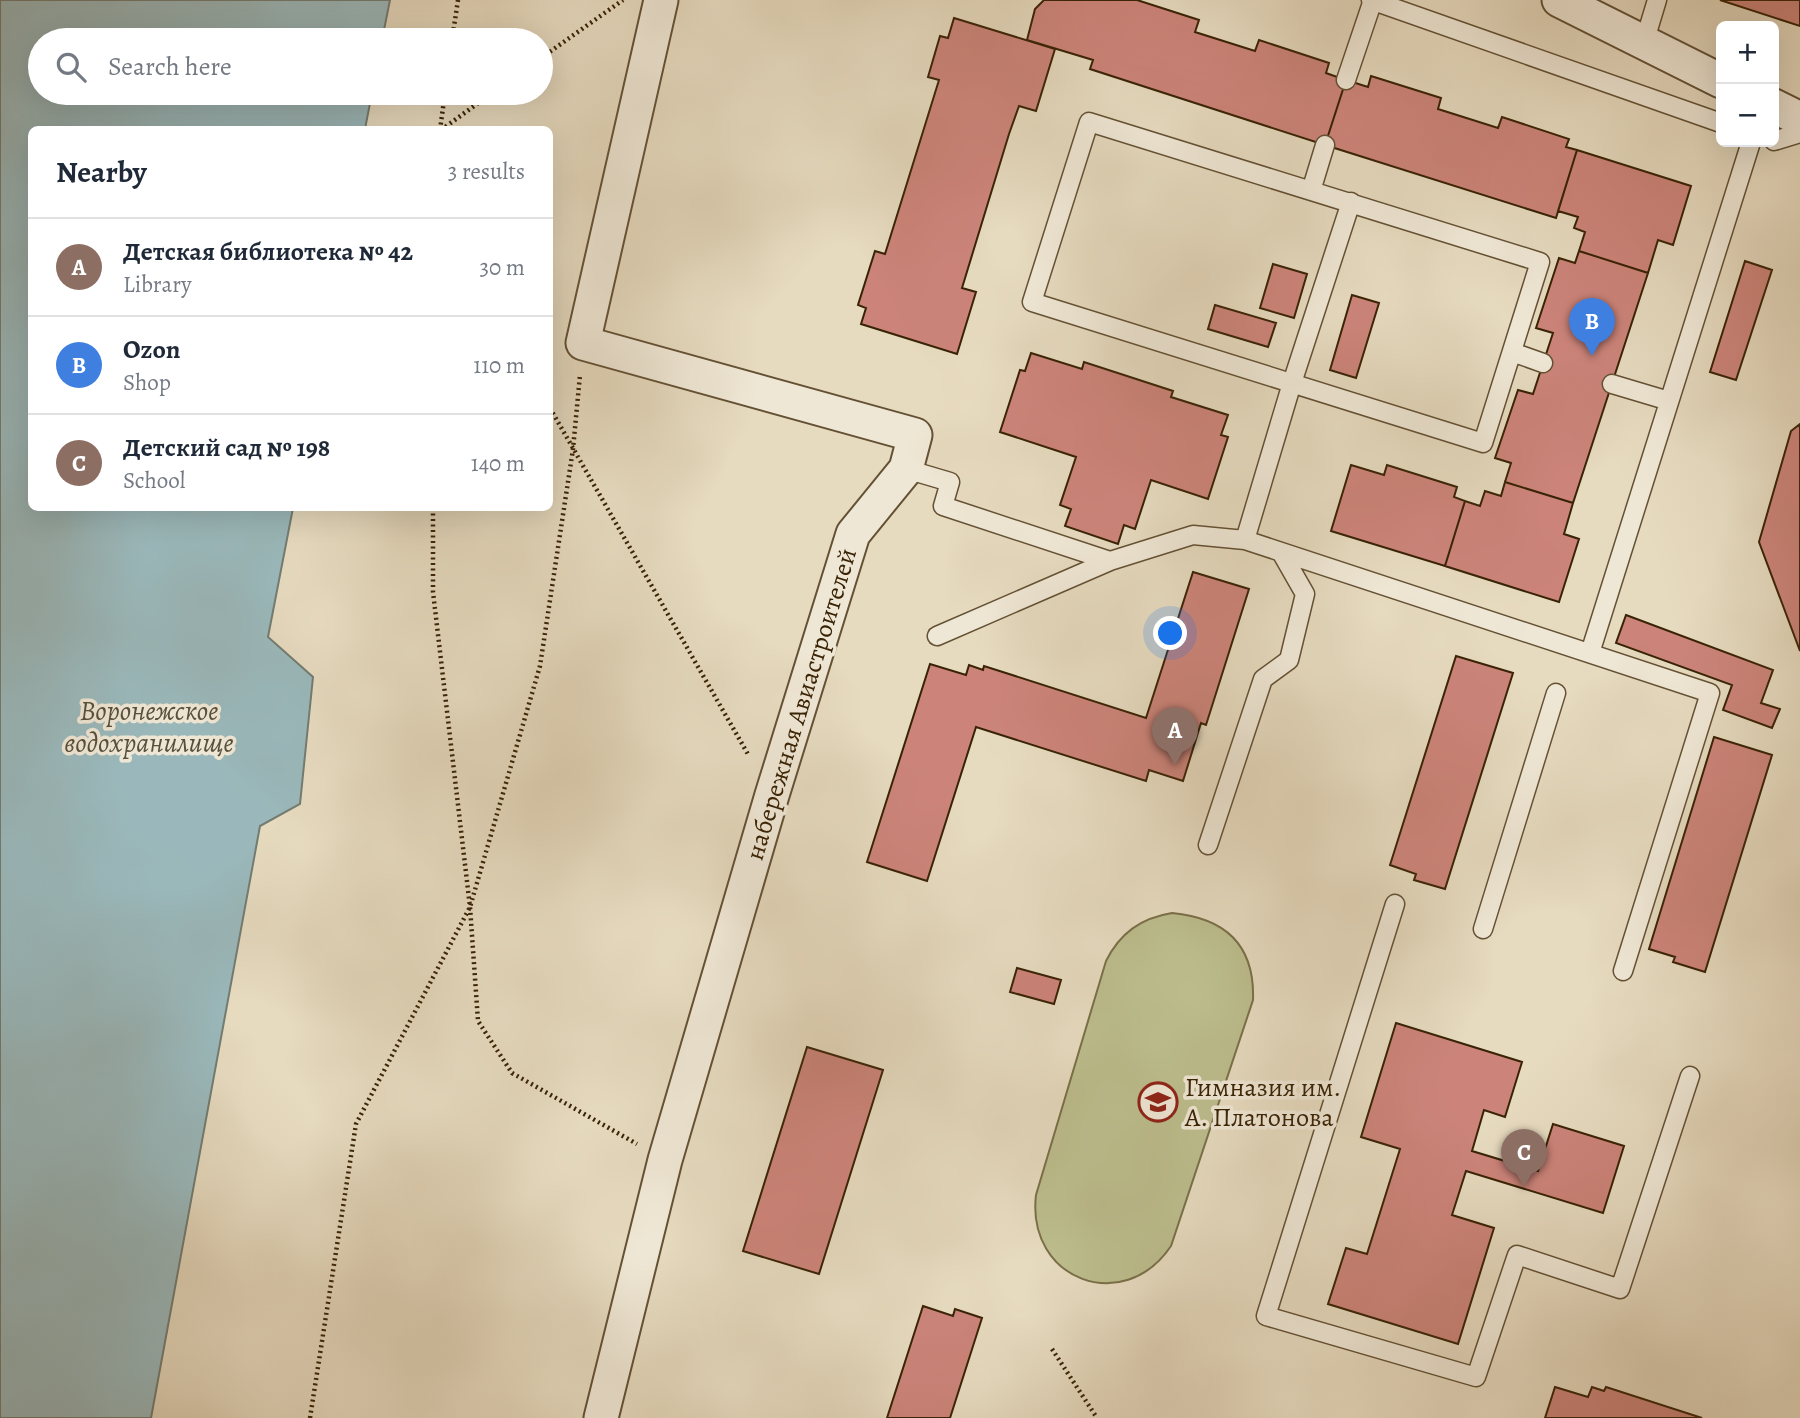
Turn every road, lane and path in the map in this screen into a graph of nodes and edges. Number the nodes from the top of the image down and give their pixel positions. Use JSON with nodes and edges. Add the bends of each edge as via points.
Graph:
{"nodes":[{"id":1,"x":457,"y":0,"type":"edge"},
{"id":2,"x":623,"y":0,"type":"edge"},
{"id":3,"x":661,"y":0,"type":"edge"},
{"id":4,"x":1372,"y":0,"type":"edge"},
{"id":5,"x":1559,"y":0,"type":"edge"},
{"id":6,"x":1657,"y":0,"type":"edge"},
{"id":7,"x":454,"y":28,"type":"edge"},
{"id":8,"x":1644,"y":43,"type":"junction"},
{"id":9,"x":553,"y":50,"type":"edge"},
{"id":10,"x":1716,"y":79,"type":"edge"},
{"id":11,"x":1346,"y":80,"type":"dead end"},
{"id":12,"x":443,"y":105,"type":"edge"},
{"id":13,"x":475,"y":105,"type":"edge"},
{"id":14,"x":1779,"y":108,"type":"edge"},
{"id":15,"x":1800,"y":119,"type":"edge"},
{"id":16,"x":1716,"y":121,"type":"edge"},
{"id":17,"x":441,"y":126,"type":"edge"},
{"id":18,"x":446,"y":126,"type":"edge"},
{"id":19,"x":1800,"y":133,"type":"edge"},
{"id":20,"x":1779,"y":139,"type":"edge"},
{"id":21,"x":1325,"y":145,"type":"dead end"},
{"id":22,"x":1749,"y":147,"type":"edge"},
{"id":23,"x":1311,"y":191,"type":"junction"},
{"id":24,"x":1351,"y":202,"type":"junction"},
{"id":25,"x":583,"y":343,"type":"junction"},
{"id":26,"x":1511,"y":352,"type":"junction"},
{"id":27,"x":1543,"y":363,"type":"dead end"},
{"id":28,"x":1292,"y":383,"type":"junction"},
{"id":29,"x":1612,"y":384,"type":"dead end"},
{"id":30,"x":1669,"y":401,"type":"junction"},
{"id":31,"x":553,"y":413,"type":"edge"},
{"id":32,"x":573,"y":449,"type":"junction"},
{"id":33,"x":906,"y":469,"type":"junction"},
{"id":34,"x":433,"y":511,"type":"edge"},
{"id":35,"x":1245,"y":540,"type":"junction"},
{"id":36,"x":1281,"y":552,"type":"junction"},
{"id":37,"x":1110,"y":561,"type":"junction"},
{"id":38,"x":937,"y":636,"type":"dead end"},
{"id":39,"x":1590,"y":653,"type":"junction"},
{"id":40,"x":1556,"y":693,"type":"dead end"},
{"id":41,"x":772,"y":795,"type":"junction"},
{"id":42,"x":1208,"y":845,"type":"dead end"},
{"id":43,"x":1395,"y":904,"type":"dead end"},
{"id":44,"x":470,"y":907,"type":"junction"},
{"id":45,"x":1483,"y":929,"type":"dead end"},
{"id":46,"x":1623,"y":971,"type":"dead end"},
{"id":47,"x":1690,"y":1076,"type":"dead end"},
{"id":48,"x":665,"y":1160,"type":"junction"},
{"id":49,"x":1052,"y":1349,"type":"dead end"},
{"id":50,"x":310,"y":1418,"type":"edge"},
{"id":51,"x":601,"y":1418,"type":"edge"},
{"id":52,"x":1097,"y":1418,"type":"edge"}],
"edges":[{"from":1,"to":7,"type":"path"},
{"from":2,"to":9,"type":"path"},
{"from":3,"to":25,"type":"street"},
{"from":4,"to":11,"type":"lane"},
{"from":4,"to":16,"type":"lane"},
{"from":5,"to":8,"type":"street"},
{"from":6,"to":8,"type":"lane"},
{"from":8,"to":10,"type":"street"},
{"from":12,"to":17,"type":"path"},
{"from":13,"to":18,"type":"path"},
{"from":14,"to":15,"type":"street"},
{"from":19,"to":20,"type":"lane"},
{"from":21,"to":23,"type":"lane"},
{"from":22,"to":30,"type":"lane"},
{"from":23,"to":24,"type":"lane"},
{"from":23,"to":28,"type":"lane","via":[[1089,122],[1032,302]]},
{"from":24,"to":26,"type":"lane","via":[[1540,262]]},
{"from":24,"to":28,"type":"lane"},
{"from":25,"to":32,"type":"path"},
{"from":25,"to":33,"type":"street","name":"набережная Авиастроителей","via":[[915,435]]},
{"from":26,"to":27,"type":"lane"},
{"from":26,"to":28,"type":"lane","via":[[1483,443]]},
{"from":28,"to":35,"type":"lane"},
{"from":29,"to":30,"type":"lane"},
{"from":30,"to":39,"type":"lane"},
{"from":31,"to":32,"type":"path"},
{"from":32,"to":41,"type":"path"},
{"from":32,"to":44,"type":"path","via":[[540,666]]},
{"from":33,"to":37,"type":"lane","via":[[950,482],[943,506]]},
{"from":33,"to":41,"type":"street","name":"набережная Авиастроителей","via":[[853,534]]},
{"from":34,"to":44,"type":"path","via":[[433,592]]},
{"from":35,"to":36,"type":"lane"},
{"from":35,"to":37,"type":"lane","via":[[1193,535]]},
{"from":36,"to":39,"type":"lane"},
{"from":36,"to":42,"type":"lane","via":[[1305,594],[1289,660],[1264,679]]},
{"from":37,"to":38,"type":"lane"},
{"from":39,"to":46,"type":"lane","via":[[1710,693]]},
{"from":40,"to":45,"type":"lane"},
{"from":41,"to":48,"type":"street","name":"набережная Авиастроителей"},
{"from":43,"to":47,"type":"lane","via":[[1266,1315],[1476,1377],[1517,1255],[1620,1289]]},
{"from":44,"to":48,"type":"path","via":[[478,1021],[512,1073]]},
{"from":44,"to":50,"type":"path","via":[[356,1124]]},
{"from":48,"to":51,"type":"street","name":"набережная Авиастроителей"},
{"from":49,"to":52,"type":"path"}]}
